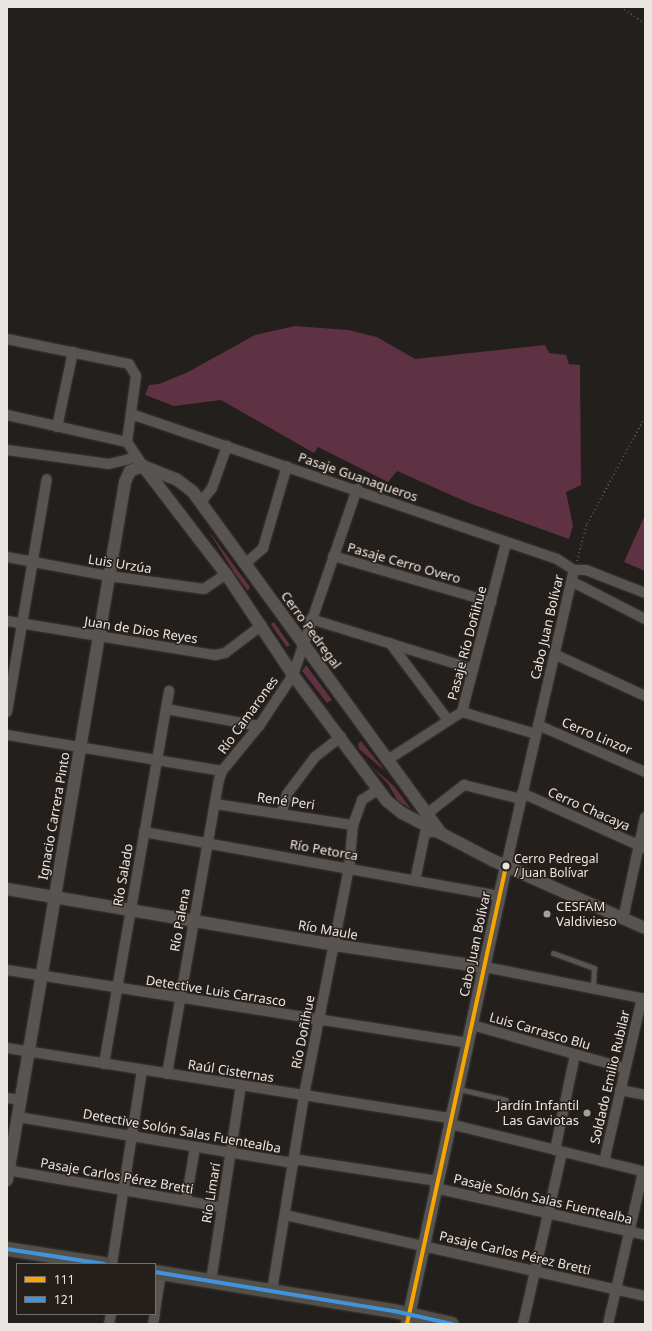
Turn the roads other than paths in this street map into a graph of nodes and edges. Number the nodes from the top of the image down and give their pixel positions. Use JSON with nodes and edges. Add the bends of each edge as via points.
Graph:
{"nodes":[{"id":1,"x":7,"y":338,"type":"edge"},
{"id":2,"x":73,"y":352,"type":"junction"},
{"id":3,"x":131,"y":414,"type":"junction"},
{"id":4,"x":7,"y":415,"type":"edge"},
{"id":5,"x":57,"y":426,"type":"junction"},
{"id":6,"x":127,"y":442,"type":"junction"},
{"id":7,"x":227,"y":446,"type":"junction"},
{"id":8,"x":7,"y":450,"type":"edge"},
{"id":9,"x":140,"y":461,"type":"junction"},
{"id":10,"x":287,"y":466,"type":"junction"},
{"id":11,"x":47,"y":479,"type":"dead end"},
{"id":12,"x":357,"y":489,"type":"junction"},
{"id":13,"x":201,"y":502,"type":"junction"},
{"id":14,"x":506,"y":543,"type":"junction"},
{"id":15,"x":333,"y":556,"type":"junction"},
{"id":16,"x":7,"y":557,"type":"edge"},
{"id":17,"x":33,"y":562,"type":"junction"},
{"id":18,"x":246,"y":563,"type":"junction"},
{"id":19,"x":574,"y":570,"type":"junction"},
{"id":20,"x":226,"y":574,"type":"junction"},
{"id":21,"x":109,"y":576,"type":"junction"},
{"id":22,"x":573,"y":582,"type":"junction"},
{"id":23,"x":645,"y":593,"type":"edge"},
{"id":24,"x":491,"y":602,"type":"junction"},
{"id":25,"x":311,"y":619,"type":"junction"},
{"id":26,"x":645,"y":619,"type":"edge"},
{"id":27,"x":7,"y":621,"type":"edge"},
{"id":28,"x":22,"y":624,"type":"junction"},
{"id":29,"x":262,"y":625,"type":"junction"},
{"id":30,"x":99,"y":636,"type":"junction"},
{"id":31,"x":302,"y":643,"type":"junction"},
{"id":32,"x":390,"y":643,"type":"junction"},
{"id":33,"x":556,"y":655,"type":"junction"},
{"id":34,"x":473,"y":669,"type":"junction"},
{"id":35,"x":293,"y":675,"type":"junction"},
{"id":36,"x":169,"y":690,"type":"dead end"},
{"id":37,"x":645,"y":696,"type":"edge"},
{"id":38,"x":166,"y":709,"type":"junction"},
{"id":39,"x":7,"y":712,"type":"edge"},
{"id":40,"x":462,"y":712,"type":"junction"},
{"id":41,"x":448,"y":720,"type":"junction"},
{"id":42,"x":259,"y":726,"type":"junction"},
{"id":43,"x":537,"y":729,"type":"junction"},
{"id":44,"x":7,"y":734,"type":"edge"},
{"id":45,"x":341,"y":737,"type":"junction"},
{"id":46,"x":80,"y":747,"type":"junction"},
{"id":47,"x":389,"y":759,"type":"junction"},
{"id":48,"x":157,"y":760,"type":"junction"},
{"id":49,"x":222,"y":771,"type":"junction"},
{"id":50,"x":645,"y":772,"type":"edge"},
{"id":51,"x":379,"y":789,"type":"junction"},
{"id":52,"x":521,"y":796,"type":"junction"},
{"id":53,"x":215,"y":804,"type":"junction"},
{"id":54,"x":428,"y":813,"type":"junction"},
{"id":55,"x":281,"y":814,"type":"junction"},
{"id":56,"x":645,"y":817,"type":"edge"},
{"id":57,"x":353,"y":824,"type":"junction"},
{"id":58,"x":439,"y":831,"type":"junction"},
{"id":59,"x":144,"y":832,"type":"junction"},
{"id":60,"x":207,"y":842,"type":"junction"},
{"id":61,"x":642,"y":847,"type":"edge"},
{"id":62,"x":506,"y":866,"type":"junction"},
{"id":63,"x":350,"y":868,"type":"junction"},
{"id":64,"x":416,"y":881,"type":"junction"},
{"id":65,"x":7,"y":888,"type":"edge"},
{"id":66,"x":498,"y":896,"type":"junction"},
{"id":67,"x":55,"y":897,"type":"junction"},
{"id":68,"x":131,"y":909,"type":"junction"},
{"id":69,"x":194,"y":919,"type":"junction"},
{"id":70,"x":623,"y":919,"type":"junction"},
{"id":71,"x":645,"y":928,"type":"edge"},
{"id":72,"x":334,"y":945,"type":"junction"},
{"id":73,"x":552,"y":953,"type":"dead end"},
{"id":74,"x":485,"y":968,"type":"junction"},
{"id":75,"x":7,"y":970,"type":"edge"},
{"id":76,"x":42,"y":976,"type":"junction"},
{"id":77,"x":593,"y":987,"type":"junction"},
{"id":78,"x":117,"y":988,"type":"junction"},
{"id":79,"x":180,"y":998,"type":"junction"},
{"id":80,"x":644,"y":999,"type":"edge"},
{"id":81,"x":319,"y":1021,"type":"junction"},
{"id":82,"x":472,"y":1025,"type":"junction"},
{"id":83,"x":468,"y":1043,"type":"junction"},
{"id":84,"x":7,"y":1048,"type":"edge"},
{"id":85,"x":29,"y":1052,"type":"junction"},
{"id":86,"x":575,"y":1055,"type":"junction"},
{"id":87,"x":104,"y":1064,"type":"junction"},
{"id":88,"x":624,"y":1068,"type":"junction"},
{"id":89,"x":142,"y":1070,"type":"junction"},
{"id":90,"x":167,"y":1074,"type":"junction"},
{"id":91,"x":241,"y":1085,"type":"junction"},
{"id":92,"x":458,"y":1089,"type":"junction"},
{"id":93,"x":620,"y":1090,"type":"junction"},
{"id":94,"x":304,"y":1095,"type":"junction"},
{"id":95,"x":645,"y":1095,"type":"edge"},
{"id":96,"x":7,"y":1098,"type":"edge"},
{"id":97,"x":21,"y":1100,"type":"junction"},
{"id":98,"x":506,"y":1100,"type":"dead end"},
{"id":99,"x":18,"y":1117,"type":"junction"},
{"id":100,"x":450,"y":1122,"type":"junction"},
{"id":101,"x":132,"y":1136,"type":"junction"},
{"id":102,"x":194,"y":1147,"type":"junction"},
{"id":103,"x":558,"y":1151,"type":"junction"},
{"id":104,"x":230,"y":1153,"type":"junction"},
{"id":105,"x":294,"y":1161,"type":"junction"},
{"id":106,"x":604,"y":1162,"type":"junction"},
{"id":107,"x":644,"y":1172,"type":"edge"},
{"id":108,"x":8,"y":1174,"type":"edge"},
{"id":109,"x":436,"y":1184,"type":"junction"},
{"id":110,"x":124,"y":1190,"type":"junction"},
{"id":111,"x":186,"y":1201,"type":"junction"},
{"id":112,"x":222,"y":1207,"type":"junction"},
{"id":113,"x":548,"y":1213,"type":"junction"},
{"id":114,"x":285,"y":1215,"type":"junction"},
{"id":115,"x":630,"y":1231,"type":"junction"},
{"id":116,"x":645,"y":1235,"type":"edge"},
{"id":117,"x":422,"y":1244,"type":"junction"},
{"id":118,"x":7,"y":1249,"type":"edge"},
{"id":119,"x":98,"y":1263,"type":"edge"},
{"id":120,"x":112,"y":1263,"type":"edge"},
{"id":121,"x":535,"y":1271,"type":"junction"},
{"id":122,"x":158,"y":1273,"type":"edge"},
{"id":123,"x":211,"y":1281,"type":"junction"},
{"id":124,"x":616,"y":1290,"type":"junction"},
{"id":125,"x":272,"y":1291,"type":"junction"},
{"id":126,"x":645,"y":1296,"type":"edge"},
{"id":127,"x":156,"y":1300,"type":"edge"},
{"id":128,"x":408,"y":1319,"type":"edge"},
{"id":129,"x":452,"y":1324,"type":"edge"},
{"id":130,"x":523,"y":1324,"type":"edge"},
{"id":131,"x":608,"y":1324,"type":"edge"}],
"edges":[{"from":1,"to":2,"type":"street"},
{"from":2,"to":3,"type":"street","via":[[129,364],[136,376]]},
{"from":2,"to":5,"type":"street"},
{"from":3,"to":6,"type":"street"},
{"from":3,"to":7,"type":"street","name":"Pasaje Guanaqueros"},
{"from":4,"to":5,"type":"street"},
{"from":5,"to":6,"type":"street"},
{"from":6,"to":9,"type":"street"},
{"from":7,"to":10,"type":"street","name":"Pasaje Guanaqueros"},
{"from":7,"to":13,"type":"street","via":[[212,488]]},
{"from":8,"to":9,"type":"street","via":[[109,464]]},
{"from":9,"to":13,"type":"street","name":"Cerro Pedregal","via":[[176,479]]},
{"from":9,"to":20,"type":"street"},
{"from":9,"to":21,"type":"street","name":"Ignacio Carrera Pinto","via":[[130,471],[125,482]]},
{"from":10,"to":12,"type":"street","name":"Pasaje Guanaqueros"},
{"from":10,"to":18,"type":"street","via":[[263,548]]},
{"from":11,"to":17,"type":"street"},
{"from":12,"to":14,"type":"street","name":"Pasaje Guanaqueros"},
{"from":12,"to":15,"type":"street","name":"Río Camarones"},
{"from":13,"to":18,"type":"street","name":"Cerro Pedregal"},
{"from":14,"to":19,"type":"street","name":"Pasaje Guanaqueros","via":[[557,559]]},
{"from":14,"to":24,"type":"street","name":"Pasaje Río Doñihue"},
{"from":15,"to":24,"type":"street","name":"Pasaje Cerro Overo"},
{"from":15,"to":25,"type":"street","name":"Río Camarones"},
{"from":16,"to":17,"type":"street","name":"Luis Urzúa"},
{"from":17,"to":21,"type":"street","name":"Luis Urzúa"},
{"from":17,"to":28,"type":"street"},
{"from":18,"to":31,"type":"street","name":"Cerro Pedregal"},
{"from":19,"to":22,"type":"street","name":"Cabo Juan Bolívar"},
{"from":19,"to":23,"type":"street","via":[[586,570]]},
{"from":20,"to":21,"type":"street","name":"Luis Urzúa","via":[[204,589]]},
{"from":20,"to":29,"type":"street"},
{"from":21,"to":30,"type":"street","name":"Ignacio Carrera Pinto"},
{"from":22,"to":26,"type":"street"},
{"from":22,"to":33,"type":"street","name":"Cabo Juan Bolívar"},
{"from":24,"to":34,"type":"street","name":"Pasaje Río Doñihue"},
{"from":25,"to":31,"type":"street","name":"Río Camarones"},
{"from":25,"to":32,"type":"street"},
{"from":27,"to":28,"type":"street","name":"Juan de Dios Reyes"},
{"from":28,"to":30,"type":"street","name":"Juan de Dios Reyes"},
{"from":28,"to":39,"type":"street"},
{"from":29,"to":30,"type":"street","name":"Juan de Dios Reyes","via":[[220,655]]},
{"from":29,"to":35,"type":"street"},
{"from":30,"to":46,"type":"street","name":"Ignacio Carrera Pinto"},
{"from":31,"to":35,"type":"street","name":"Río Camarones"},
{"from":31,"to":47,"type":"street","name":"Cerro Pedregal"},
{"from":32,"to":34,"type":"street"},
{"from":32,"to":41,"type":"street"},
{"from":33,"to":37,"type":"street"},
{"from":33,"to":43,"type":"street","name":"Cabo Juan Bolívar"},
{"from":34,"to":40,"type":"street","name":"Pasaje Río Doñihue"},
{"from":35,"to":42,"type":"street","name":"Río Camarones"},
{"from":35,"to":45,"type":"street"},
{"from":36,"to":38,"type":"street","name":"Río Salado"},
{"from":38,"to":42,"type":"street"},
{"from":38,"to":48,"type":"street","name":"Río Salado"},
{"from":40,"to":41,"type":"street","name":"Pasaje Río Doñihue"},
{"from":40,"to":43,"type":"street","name":"Cerro Linzor"},
{"from":41,"to":47,"type":"street","name":"Pasaje Río Doñihue"},
{"from":42,"to":49,"type":"street","name":"Río Camarones"},
{"from":43,"to":50,"type":"street","name":"Cerro Linzor"},
{"from":43,"to":52,"type":"street","name":"Cabo Juan Bolívar"},
{"from":44,"to":46,"type":"street","name":"Río Camarones"},
{"from":45,"to":51,"type":"street"},
{"from":45,"to":55,"type":"street","via":[[315,757],[287,794]]},
{"from":46,"to":48,"type":"street","name":"Río Camarones"},
{"from":46,"to":67,"type":"street","name":"Ignacio Carrera Pinto"},
{"from":47,"to":54,"type":"street","name":"Cerro Pedregal"},
{"from":48,"to":49,"type":"street","name":"Río Camarones"},
{"from":48,"to":59,"type":"street","name":"Río Salado"},
{"from":49,"to":53,"type":"street","name":"Río Palena"},
{"from":51,"to":57,"type":"street","name":"Río Doñihue","via":[[362,800]]},
{"from":51,"to":58,"type":"street","via":[[387,801],[402,813]]},
{"from":52,"to":54,"type":"street","name":"Cerro Chacaya","via":[[464,785]]},
{"from":52,"to":61,"type":"street","name":"Cerro Chacaya"},
{"from":52,"to":62,"type":"street","name":"Cabo Juan Bolívar"},
{"from":53,"to":55,"type":"street","name":"René Peri"},
{"from":53,"to":60,"type":"street","name":"Río Palena"},
{"from":54,"to":58,"type":"street","name":"Cerro Pedregal"},
{"from":55,"to":57,"type":"street","name":"René Peri"},
{"from":56,"to":61,"type":"street"},
{"from":57,"to":63,"type":"street","name":"Río Doñihue"},
{"from":58,"to":62,"type":"street"},
{"from":58,"to":64,"type":"street","via":[[425,834]]},
{"from":59,"to":60,"type":"street","name":"Río Petorca"},
{"from":59,"to":68,"type":"street","name":"Río Salado"},
{"from":60,"to":63,"type":"street","name":"Río Petorca"},
{"from":60,"to":69,"type":"street","name":"Río Palena"},
{"from":61,"to":70,"type":"street"},
{"from":62,"to":66,"type":"street","name":"Cabo Juan Bolívar"},
{"from":62,"to":70,"type":"street"},
{"from":63,"to":64,"type":"street","name":"Río Petorca"},
{"from":63,"to":72,"type":"street","name":"Río Doñihue"},
{"from":64,"to":66,"type":"street","name":"Río Petorca"},
{"from":65,"to":67,"type":"street","name":"Río Maule"},
{"from":66,"to":74,"type":"street","name":"Cabo Juan Bolívar"},
{"from":67,"to":68,"type":"street","name":"Río Maule"},
{"from":67,"to":76,"type":"street","name":"Ignacio Carrera Pinto"},
{"from":68,"to":69,"type":"street","name":"Río Maule"},
{"from":68,"to":78,"type":"street","name":"Río Salado"},
{"from":69,"to":72,"type":"street","name":"Río Maule"},
{"from":69,"to":79,"type":"street","name":"Río Palena"},
{"from":70,"to":71,"type":"street"},
{"from":72,"to":74,"type":"street","name":"Río Maule"},
{"from":72,"to":81,"type":"street","name":"Río Doñihue"},
{"from":73,"to":77,"type":"lane","via":[[594,968]]},
{"from":74,"to":77,"type":"street","name":"Río Maule"},
{"from":74,"to":82,"type":"street","name":"Cabo Juan Bolívar"},
{"from":75,"to":76,"type":"street","name":"Detective Luis Carrasco"},
{"from":76,"to":78,"type":"street","name":"Detective Luis Carrasco"},
{"from":76,"to":85,"type":"street","name":"Ignacio Carrera Pinto"},
{"from":77,"to":80,"type":"street","name":"Río Maule"},
{"from":78,"to":79,"type":"street","name":"Detective Luis Carrasco"},
{"from":78,"to":87,"type":"street","name":"Río Salado"},
{"from":79,"to":81,"type":"street","name":"Detective Luis Carrasco"},
{"from":79,"to":90,"type":"street","name":"Río Palena"},
{"from":80,"to":88,"type":"street","name":"Soldado Emilio Rubilar"},
{"from":81,"to":83,"type":"street","name":"Detective Luis Carrasco"},
{"from":81,"to":94,"type":"street","name":"Río Doñihue"},
{"from":82,"to":83,"type":"street","name":"Cabo Juan Bolívar"},
{"from":82,"to":86,"type":"street","name":"Luis Carrasco Blu"},
{"from":83,"to":92,"type":"street","name":"Cabo Juan Bolívar"},
{"from":84,"to":85,"type":"street","name":"Raúl Cisternas"},
{"from":85,"to":87,"type":"street","name":"Raúl Cisternas"},
{"from":85,"to":97,"type":"street","name":"Ignacio Carrera Pinto"},
{"from":86,"to":88,"type":"street","name":"Luis Carrasco Blu"},
{"from":86,"to":103,"type":"street"},
{"from":87,"to":89,"type":"street","name":"Raúl Cisternas"},
{"from":88,"to":93,"type":"street","name":"Soldado Emilio Rubilar"},
{"from":89,"to":90,"type":"street","name":"Raúl Cisternas"},
{"from":89,"to":101,"type":"street"},
{"from":90,"to":91,"type":"street","name":"Raúl Cisternas"},
{"from":91,"to":94,"type":"street","name":"Raúl Cisternas"},
{"from":91,"to":104,"type":"street","name":"Río Limarí"},
{"from":92,"to":98,"type":"lane"},
{"from":92,"to":100,"type":"street","name":"Cabo Juan Bolívar"},
{"from":93,"to":95,"type":"street"},
{"from":93,"to":106,"type":"street","name":"Soldado Emilio Rubilar"},
{"from":94,"to":100,"type":"street","name":"Raúl Cisternas"},
{"from":94,"to":105,"type":"street","name":"Río Doñihue"},
{"from":96,"to":97,"type":"street"},
{"from":97,"to":99,"type":"street","name":"Ignacio Carrera Pinto"},
{"from":99,"to":101,"type":"street","name":"Detective Solón Salas Fuentealba"},
{"from":99,"to":108,"type":"street","name":"Ignacio Carrera Pinto"},
{"from":100,"to":103,"type":"street","name":"Raúl Cisternas"},
{"from":100,"to":109,"type":"street","name":"Cabo Juan Bolívar"},
{"from":101,"to":102,"type":"street","name":"Detective Solón Salas Fuentealba"},
{"from":101,"to":110,"type":"street"},
{"from":102,"to":104,"type":"street","name":"Detective Solón Salas Fuentealba"},
{"from":102,"to":111,"type":"street"},
{"from":103,"to":106,"type":"street","name":"Raúl Cisternas"},
{"from":103,"to":113,"type":"street"},
{"from":104,"to":105,"type":"street","name":"Detective Solón Salas Fuentealba"},
{"from":104,"to":112,"type":"street","name":"Río Limarí"},
{"from":105,"to":109,"type":"street","name":"Detective Solón Salas Fuentealba"},
{"from":105,"to":114,"type":"street","name":"Río Doñihue"},
{"from":106,"to":107,"type":"street","name":"Raúl Cisternas"},
{"from":107,"to":115,"type":"street"},
{"from":108,"to":110,"type":"street","name":"Pasaje Carlos Pérez Bretti"},
{"from":109,"to":113,"type":"street","name":"Pasaje Solón Salas Fuentealba"},
{"from":109,"to":117,"type":"street","name":"Cabo Juan Bolívar"},
{"from":110,"to":111,"type":"street","name":"Pasaje Carlos Pérez Bretti"},
{"from":110,"to":120,"type":"street"},
{"from":111,"to":112,"type":"street","name":"Pasaje Carlos Pérez Bretti"},
{"from":112,"to":123,"type":"street","name":"Río Limarí"},
{"from":113,"to":115,"type":"street","name":"Pasaje Solón Salas Fuentealba"},
{"from":113,"to":121,"type":"street"},
{"from":114,"to":117,"type":"street","name":"Pasaje Carlos Pérez Bretti"},
{"from":114,"to":125,"type":"street","name":"Río Doñihue"},
{"from":115,"to":116,"type":"street","name":"Pasaje Solón Salas Fuentealba"},
{"from":115,"to":124,"type":"street"},
{"from":117,"to":121,"type":"street","name":"Pasaje Carlos Pérez Bretti"},
{"from":117,"to":128,"type":"street","name":"Cabo Juan Bolívar"},
{"from":118,"to":119,"type":"main road"},
{"from":121,"to":124,"type":"street","name":"Pasaje Carlos Pérez Bretti"},
{"from":121,"to":130,"type":"street"},
{"from":122,"to":123,"type":"main road"},
{"from":122,"to":127,"type":"street"},
{"from":123,"to":125,"type":"main road"},
{"from":124,"to":126,"type":"street","name":"Pasaje Carlos Pérez Bretti"},
{"from":124,"to":131,"type":"street"},
{"from":125,"to":128,"type":"main road"},
{"from":128,"to":129,"type":"main road"}]}
